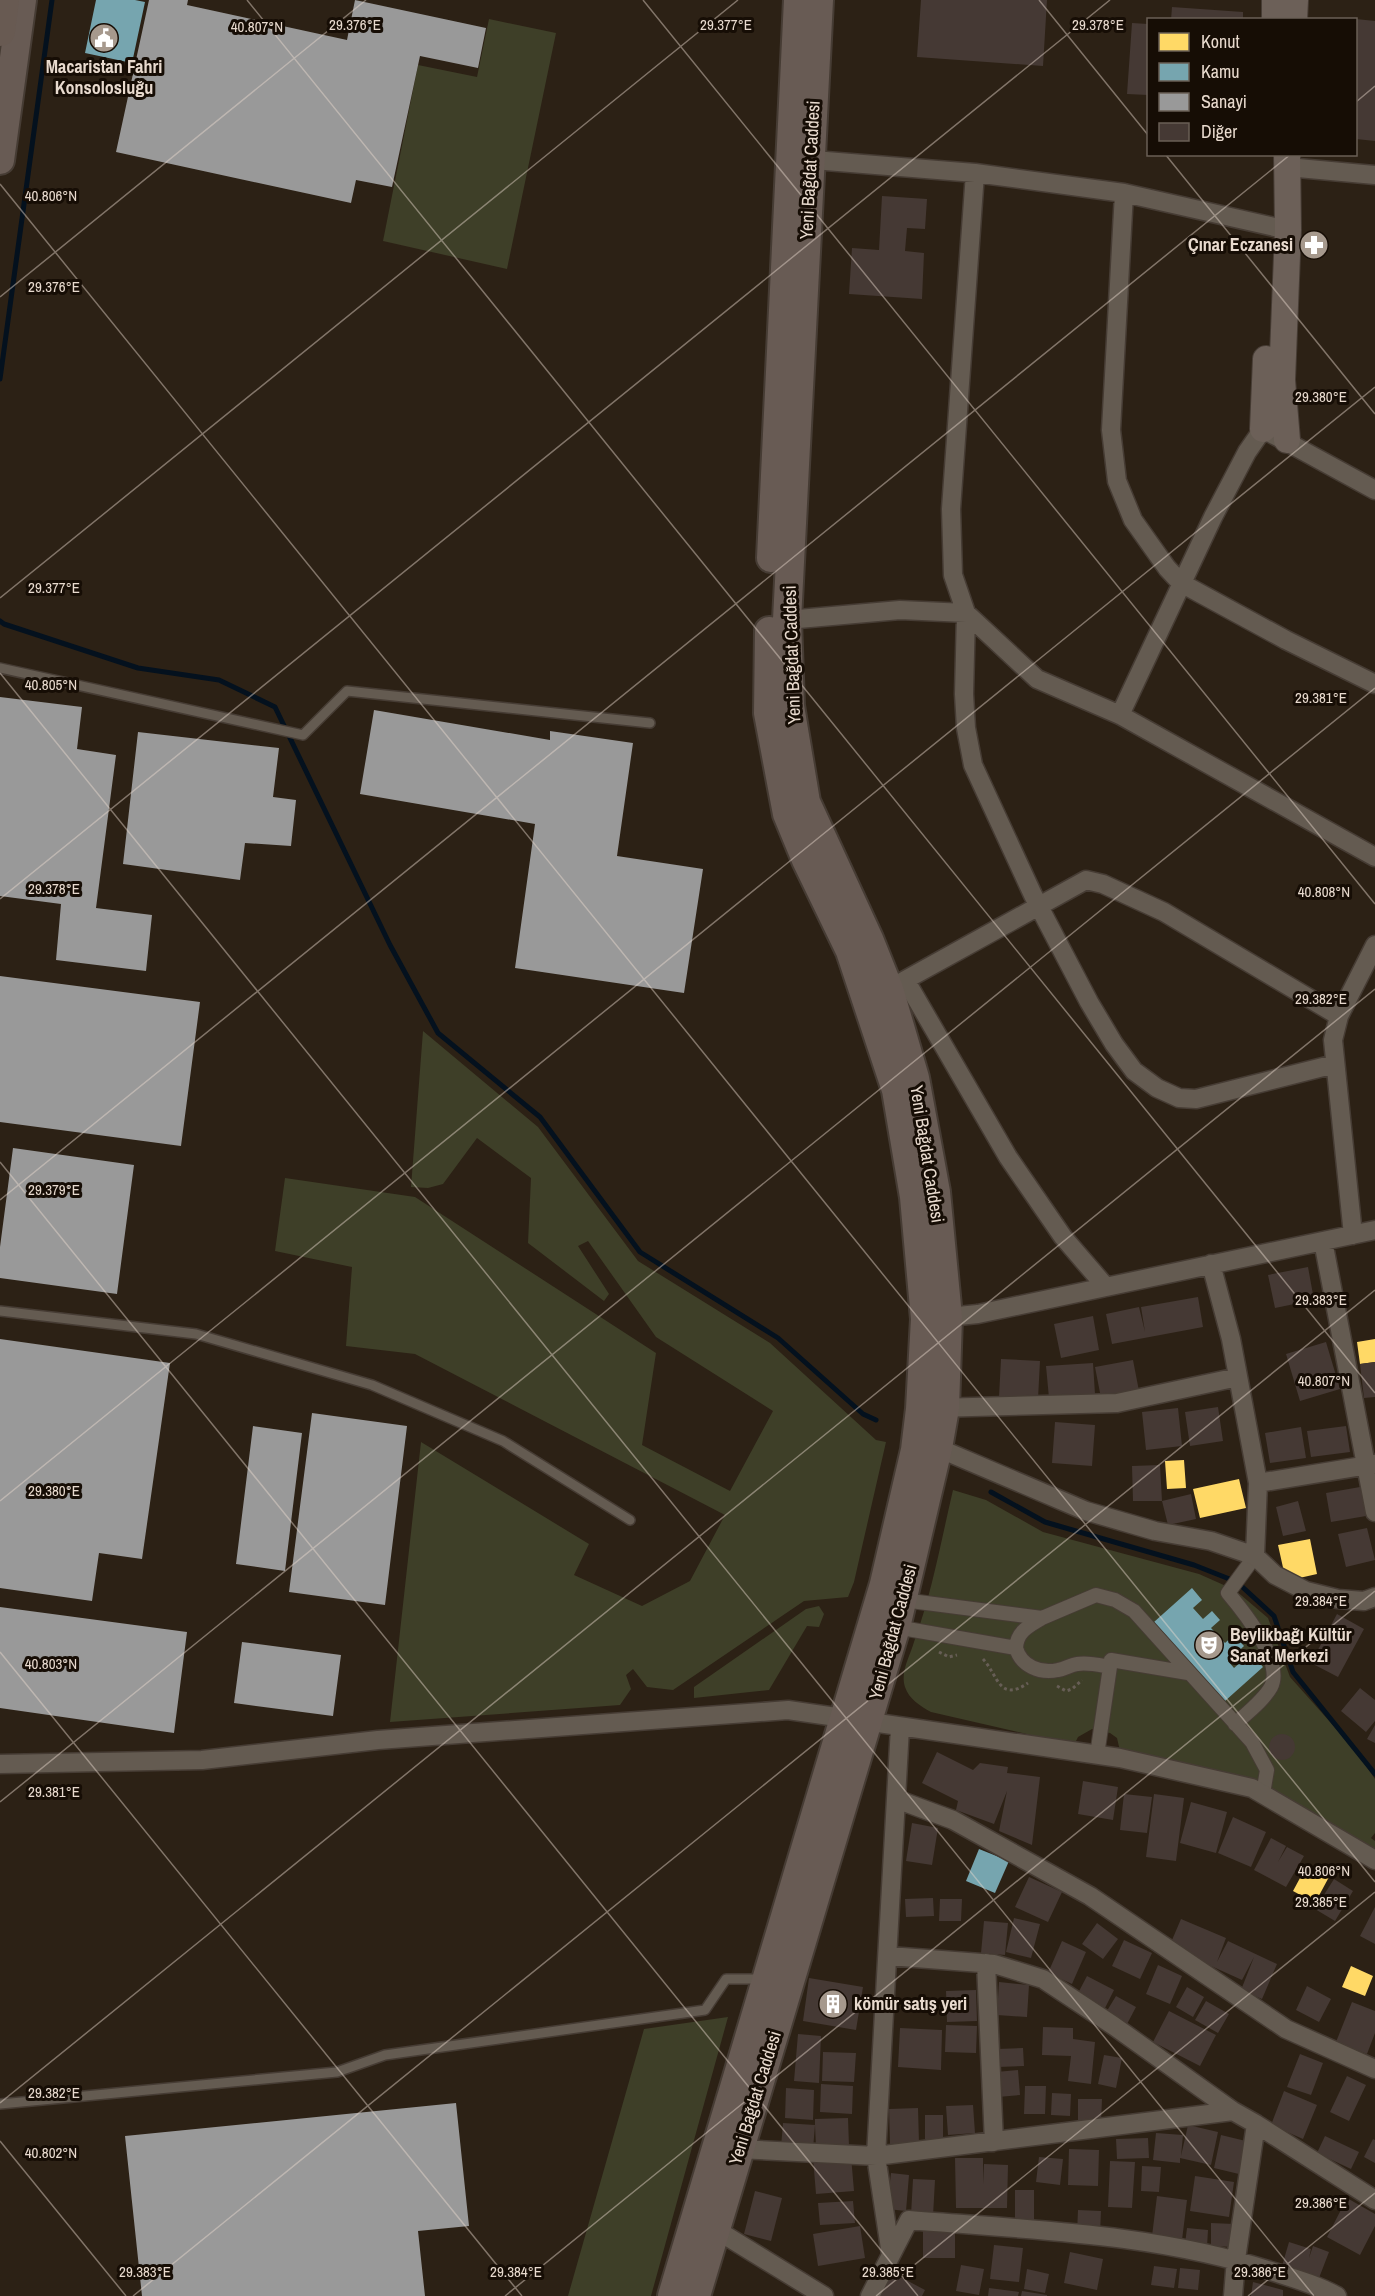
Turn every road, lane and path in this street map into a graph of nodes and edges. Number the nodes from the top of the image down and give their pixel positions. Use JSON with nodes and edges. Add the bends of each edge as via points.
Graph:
{"nodes":[{"id":1,"x":4,"y":0,"type":"edge"},
{"id":2,"x":22,"y":0,"type":"edge"},
{"id":3,"x":798,"y":0,"type":"edge"},
{"id":4,"x":819,"y":0,"type":"edge"},
{"id":5,"x":1275,"y":0,"type":"edge"},
{"id":6,"x":1294,"y":0,"type":"edge"},
{"id":7,"x":1275,"y":18,"type":"edge"},
{"id":8,"x":1293,"y":18,"type":"edge"},
{"id":9,"x":0,"y":31,"type":"edge"},
{"id":10,"x":800,"y":159,"type":"junction"},
{"id":11,"x":1282,"y":159,"type":"edge"},
{"id":12,"x":0,"y":160,"type":"edge"},
{"id":13,"x":975,"y":173,"type":"junction"},
{"id":14,"x":1375,"y":175,"type":"edge"},
{"id":15,"x":1124,"y":192,"type":"junction"},
{"id":16,"x":1280,"y":228,"type":"junction"},
{"id":17,"x":1263,"y":429,"type":"junction"},
{"id":18,"x":1287,"y":440,"type":"junction"},
{"id":19,"x":1375,"y":490,"type":"edge"},
{"id":20,"x":1181,"y":583,"type":"junction"},
{"id":21,"x":966,"y":613,"type":"junction"},
{"id":22,"x":787,"y":620,"type":"junction"},
{"id":23,"x":0,"y":668,"type":"edge"},
{"id":24,"x":1375,"y":684,"type":"edge"},
{"id":25,"x":1120,"y":715,"type":"junction"},
{"id":26,"x":650,"y":723,"type":"dead end"},
{"id":27,"x":1375,"y":857,"type":"edge"},
{"id":28,"x":1038,"y":905,"type":"junction"},
{"id":29,"x":1375,"y":945,"type":"edge"},
{"id":30,"x":897,"y":985,"type":"junction"},
{"id":31,"x":1339,"y":1016,"type":"junction"},
{"id":32,"x":1335,"y":1064,"type":"junction"},
{"id":33,"x":1375,"y":1230,"type":"edge"},
{"id":34,"x":1353,"y":1235,"type":"junction"},
{"id":35,"x":1323,"y":1241,"type":"junction"},
{"id":36,"x":1211,"y":1264,"type":"junction"},
{"id":37,"x":1106,"y":1287,"type":"junction"},
{"id":38,"x":0,"y":1311,"type":"edge"},
{"id":39,"x":936,"y":1318,"type":"junction"},
{"id":40,"x":1238,"y":1377,"type":"junction"},
{"id":41,"x":932,"y":1408,"type":"junction"},
{"id":42,"x":938,"y":1448,"type":"junction"},
{"id":43,"x":1370,"y":1464,"type":"edge"},
{"id":44,"x":1258,"y":1483,"type":"junction"},
{"id":45,"x":1375,"y":1512,"type":"edge"},
{"id":46,"x":630,"y":1520,"type":"dead end"},
{"id":47,"x":1255,"y":1556,"type":"junction"},
{"id":48,"x":1375,"y":1597,"type":"edge"},
{"id":49,"x":900,"y":1613,"type":"junction"},
{"id":50,"x":1042,"y":1618,"type":"junction"},
{"id":51,"x":1016,"y":1647,"type":"junction"},
{"id":52,"x":1110,"y":1667,"type":"junction"},
{"id":53,"x":1188,"y":1673,"type":"junction"},
{"id":54,"x":856,"y":1720,"type":"junction"},
{"id":55,"x":1235,"y":1724,"type":"junction"},
{"id":56,"x":900,"y":1727,"type":"junction"},
{"id":57,"x":1097,"y":1755,"type":"junction"},
{"id":58,"x":0,"y":1764,"type":"edge"},
{"id":59,"x":1263,"y":1794,"type":"junction"},
{"id":60,"x":896,"y":1799,"type":"junction"},
{"id":61,"x":1375,"y":1860,"type":"edge"},
{"id":62,"x":889,"y":1956,"type":"junction"},
{"id":63,"x":986,"y":1963,"type":"junction"},
{"id":64,"x":767,"y":1979,"type":"junction"},
{"id":65,"x":1375,"y":2069,"type":"edge"},
{"id":66,"x":0,"y":2104,"type":"edge"},
{"id":67,"x":1233,"y":2111,"type":"junction"},
{"id":68,"x":1256,"y":2124,"type":"junction"},
{"id":69,"x":994,"y":2142,"type":"junction"},
{"id":70,"x":738,"y":2149,"type":"junction"},
{"id":71,"x":876,"y":2156,"type":"junction"},
{"id":72,"x":1375,"y":2200,"type":"edge"},
{"id":73,"x":715,"y":2229,"type":"junction"},
{"id":74,"x":891,"y":2255,"type":"junction"},
{"id":75,"x":1236,"y":2259,"type":"junction"},
{"id":76,"x":672,"y":2296,"type":"edge"},
{"id":77,"x":696,"y":2296,"type":"edge"},
{"id":78,"x":824,"y":2296,"type":"edge"},
{"id":79,"x":870,"y":2296,"type":"edge"},
{"id":80,"x":1233,"y":2296,"type":"edge"},
{"id":81,"x":1337,"y":2296,"type":"edge"}],
"edges":[{"from":1,"to":9,"type":"highway"},
{"from":2,"to":12,"type":"main road"},
{"from":3,"to":10,"type":"main road","name":"Yeni Bağdat Caddesi"},
{"from":4,"to":10,"type":"main road","name":"Yeni Bağdat Caddesi"},
{"from":5,"to":7,"type":"main road"},
{"from":6,"to":8,"type":"main road"},
{"from":10,"to":13,"type":"street"},
{"from":10,"to":22,"type":"main road","name":"Yeni Bağdat Caddesi"},
{"from":10,"to":39,"type":"main road","name":"Yeni Bağdat Caddesi","via":[[775,440],[768,713],[787,814],[850,951],[896,1090]]},
{"from":11,"to":14,"type":"street"},
{"from":11,"to":16,"type":"main road"},
{"from":13,"to":15,"type":"street"},
{"from":13,"to":21,"type":"street","via":[[951,509],[953,575]]},
{"from":15,"to":16,"type":"street"},
{"from":15,"to":20,"type":"street","via":[[1111,430],[1117,481],[1133,520]]},
{"from":16,"to":17,"type":"main road"},
{"from":16,"to":18,"type":"main road","via":[[1282,380]]},
{"from":17,"to":18,"type":"street"},
{"from":17,"to":20,"type":"street","via":[[1247,452]]},
{"from":18,"to":19,"type":"street"},
{"from":20,"to":24,"type":"street"},
{"from":20,"to":25,"type":"street"},
{"from":21,"to":22,"type":"street","via":[[900,610]]},
{"from":21,"to":25,"type":"street","via":[[1037,679]]},
{"from":21,"to":28,"type":"street","via":[[964,694],[973,765]]},
{"from":22,"to":30,"type":"main road","name":"Yeni Bağdat Caddesi","via":[[790,706],[806,802],[869,939]]},
{"from":23,"to":26,"type":"lane","via":[[303,735],[347,691]]},
{"from":25,"to":27,"type":"street"},
{"from":28,"to":30,"type":"street"},
{"from":28,"to":31,"type":"street","via":[[1086,880],[1103,884],[1164,912]]},
{"from":28,"to":32,"type":"street","via":[[1114,1044],[1134,1071],[1157,1088],[1179,1098],[1196,1099]]},
{"from":29,"to":31,"type":"street"},
{"from":30,"to":37,"type":"street","via":[[1063,1237]]},
{"from":30,"to":39,"type":"main road","name":"Yeni Bağdat Caddesi","via":[[936,1192]]},
{"from":31,"to":32,"type":"street","via":[[1333,1040]]},
{"from":32,"to":34,"type":"street"},
{"from":33,"to":34,"type":"street"},
{"from":34,"to":35,"type":"street"},
{"from":35,"to":36,"type":"street"},
{"from":35,"to":43,"type":"street"},
{"from":36,"to":37,"type":"street"},
{"from":36,"to":40,"type":"street"},
{"from":37,"to":39,"type":"street","via":[[978,1314]]},
{"from":38,"to":46,"type":"lane","via":[[196,1334],[372,1385],[503,1441]]},
{"from":39,"to":41,"type":"main road","name":"Yeni Bağdat Caddesi"},
{"from":40,"to":41,"type":"street","via":[[1117,1403]]},
{"from":40,"to":44,"type":"street"},
{"from":41,"to":42,"type":"main road","name":"Yeni Bağdat Caddesi"},
{"from":41,"to":54,"type":"main road","name":"Yeni Bağdat Caddesi","via":[[915,1450]]},
{"from":42,"to":47,"type":"street","via":[[1086,1511],[1155,1531],[1211,1541]]},
{"from":42,"to":49,"type":"main road","name":"Yeni Bağdat Caddesi"},
{"from":43,"to":44,"type":"street"},
{"from":43,"to":45,"type":"street"},
{"from":44,"to":47,"type":"street"},
{"from":47,"to":48,"type":"street","via":[[1275,1575],[1306,1591],[1338,1599],[1364,1601]]},
{"from":47,"to":55,"type":"street","via":[[1228,1593],[1254,1628],[1275,1676],[1266,1694]]},
{"from":49,"to":50,"type":"street"},
{"from":49,"to":51,"type":"street"},
{"from":49,"to":54,"type":"main road","name":"Yeni Bağdat Caddesi"},
{"from":50,"to":51,"type":"street","via":[[1024,1629]]},
{"from":50,"to":53,"type":"street","via":[[1096,1596],[1115,1600],[1134,1611]]},
{"from":51,"to":52,"type":"street","via":[[1025,1664],[1040,1670],[1056,1671],[1092,1663]]},
{"from":52,"to":53,"type":"street","via":[[1111,1660]]},
{"from":52,"to":57,"type":"street"},
{"from":53,"to":55,"type":"street"},
{"from":54,"to":56,"type":"street"},
{"from":54,"to":58,"type":"street","via":[[788,1710],[378,1740],[202,1760]]},
{"from":54,"to":64,"type":"main road","name":"Yeni Bağdat Caddesi"},
{"from":54,"to":70,"type":"main road","name":"Yeni Bağdat Caddesi"},
{"from":55,"to":59,"type":"street","via":[[1252,1742],[1267,1770]]},
{"from":56,"to":57,"type":"street"},
{"from":56,"to":60,"type":"street"},
{"from":57,"to":59,"type":"street","via":[[1252,1788]]},
{"from":59,"to":61,"type":"street"},
{"from":60,"to":62,"type":"street"},
{"from":60,"to":65,"type":"street","via":[[953,1820],[1090,1896],[1286,2029]]},
{"from":62,"to":63,"type":"street"},
{"from":62,"to":71,"type":"street"},
{"from":63,"to":67,"type":"street","via":[[1043,1979]]},
{"from":63,"to":69,"type":"street"},
{"from":64,"to":66,"type":"lane","via":[[726,1979],[705,2010],[385,2055],[337,2072]]},
{"from":64,"to":76,"type":"main road","name":"Yeni Bağdat Caddesi"},
{"from":67,"to":68,"type":"street"},
{"from":67,"to":69,"type":"street"},
{"from":68,"to":72,"type":"street"},
{"from":68,"to":75,"type":"street"},
{"from":69,"to":71,"type":"street"},
{"from":70,"to":71,"type":"street"},
{"from":70,"to":73,"type":"main road","name":"Yeni Bağdat Caddesi"},
{"from":71,"to":74,"type":"street"},
{"from":73,"to":77,"type":"main road","name":"Yeni Bağdat Caddesi"},
{"from":73,"to":78,"type":"street"},
{"from":74,"to":75,"type":"street","via":[[909,2220],[1100,2234]]},
{"from":74,"to":79,"type":"street"},
{"from":75,"to":80,"type":"street"},
{"from":75,"to":81,"type":"street"}]}
